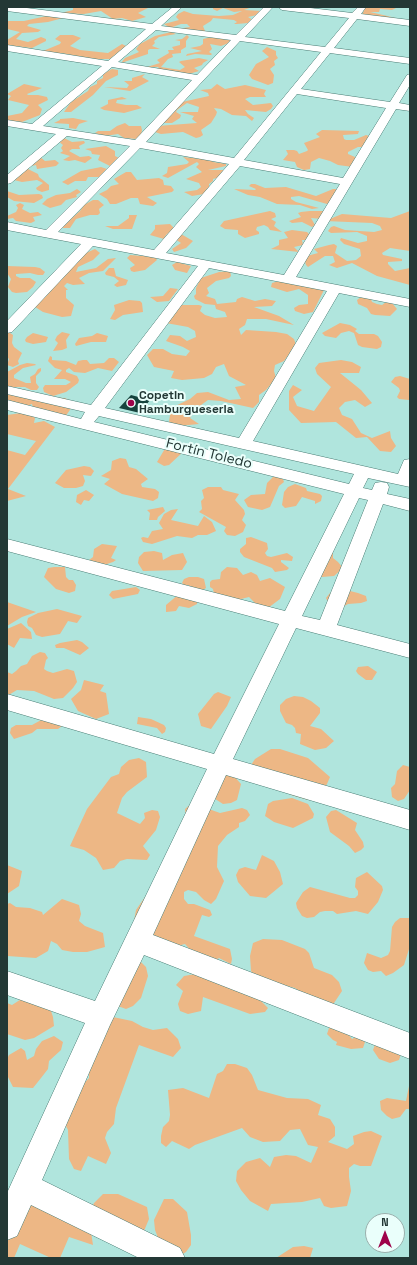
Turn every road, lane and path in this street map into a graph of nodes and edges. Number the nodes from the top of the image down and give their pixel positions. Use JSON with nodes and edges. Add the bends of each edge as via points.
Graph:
{"nodes":[{"id":1,"x":178,"y":7,"type":"edge"},
{"id":2,"x":269,"y":7,"type":"edge"},
{"id":3,"x":282,"y":7,"type":"edge"},
{"id":4,"x":362,"y":7,"type":"edge"},
{"id":5,"x":7,"y":8,"type":"edge"},
{"id":6,"x":355,"y":16,"type":"junction"},
{"id":7,"x":410,"y":23,"type":"edge"},
{"id":8,"x":155,"y":27,"type":"junction"},
{"id":9,"x":237,"y":39,"type":"junction"},
{"id":10,"x":7,"y":48,"type":"edge"},
{"id":11,"x":327,"y":50,"type":"junction"},
{"id":12,"x":410,"y":61,"type":"edge"},
{"id":13,"x":111,"y":64,"type":"junction"},
{"id":14,"x":410,"y":77,"type":"edge"},
{"id":15,"x":199,"y":78,"type":"junction"},
{"id":16,"x":294,"y":91,"type":"junction"},
{"id":17,"x":393,"y":106,"type":"junction"},
{"id":18,"x":410,"y":108,"type":"edge"},
{"id":19,"x":7,"y":123,"type":"edge"},
{"id":20,"x":35,"y":127,"type":"junction"},
{"id":21,"x":65,"y":132,"type":"junction"},
{"id":22,"x":138,"y":144,"type":"junction"},
{"id":23,"x":237,"y":162,"type":"junction"},
{"id":24,"x":7,"y":181,"type":"edge"},
{"id":25,"x":347,"y":182,"type":"junction"},
{"id":26,"x":7,"y":226,"type":"edge"},
{"id":27,"x":49,"y":234,"type":"junction"},
{"id":28,"x":90,"y":242,"type":"junction"},
{"id":29,"x":156,"y":255,"type":"junction"},
{"id":30,"x":206,"y":264,"type":"junction"},
{"id":31,"x":288,"y":279,"type":"junction"},
{"id":32,"x":335,"y":288,"type":"junction"},
{"id":33,"x":410,"y":302,"type":"edge"},
{"id":34,"x":7,"y":329,"type":"edge"},
{"id":35,"x":7,"y":390,"type":"edge"},
{"id":36,"x":7,"y":405,"type":"edge"},
{"id":37,"x":95,"y":410,"type":"junction"},
{"id":38,"x":84,"y":423,"type":"junction"},
{"id":39,"x":243,"y":444,"type":"junction"},
{"id":40,"x":410,"y":464,"type":"edge"},
{"id":41,"x":385,"y":477,"type":"junction"},
{"id":42,"x":358,"y":481,"type":"junction"},
{"id":43,"x":407,"y":481,"type":"edge"},
{"id":44,"x":377,"y":497,"type":"junction"},
{"id":45,"x":410,"y":505,"type":"edge"},
{"id":46,"x":7,"y":545,"type":"edge"},
{"id":47,"x":290,"y":620,"type":"junction"},
{"id":48,"x":326,"y":629,"type":"junction"},
{"id":49,"x":410,"y":651,"type":"edge"},
{"id":50,"x":7,"y":702,"type":"edge"},
{"id":51,"x":220,"y":764,"type":"junction"},
{"id":52,"x":410,"y":820,"type":"edge"},
{"id":53,"x":138,"y":941,"type":"junction"},
{"id":54,"x":7,"y":983,"type":"edge"},
{"id":55,"x":101,"y":1016,"type":"junction"},
{"id":56,"x":410,"y":1046,"type":"edge"},
{"id":57,"x":26,"y":1187,"type":"junction"},
{"id":58,"x":7,"y":1226,"type":"edge"},
{"id":59,"x":170,"y":1258,"type":"edge"}],
"edges":[{"from":1,"to":8,"type":"street"},
{"from":2,"to":9,"type":"street"},
{"from":3,"to":6,"type":"street"},
{"from":4,"to":6,"type":"street"},
{"from":5,"to":8,"type":"street"},
{"from":6,"to":7,"type":"street"},
{"from":6,"to":11,"type":"street"},
{"from":8,"to":9,"type":"street"},
{"from":8,"to":13,"type":"street"},
{"from":9,"to":11,"type":"street"},
{"from":9,"to":15,"type":"street"},
{"from":10,"to":13,"type":"street"},
{"from":11,"to":12,"type":"street"},
{"from":11,"to":16,"type":"street"},
{"from":13,"to":15,"type":"street"},
{"from":13,"to":20,"type":"street"},
{"from":14,"to":17,"type":"street"},
{"from":15,"to":22,"type":"street"},
{"from":16,"to":17,"type":"street"},
{"from":16,"to":23,"type":"street"},
{"from":17,"to":18,"type":"street"},
{"from":17,"to":25,"type":"street"},
{"from":19,"to":20,"type":"street"},
{"from":20,"to":21,"type":"street"},
{"from":21,"to":22,"type":"street"},
{"from":21,"to":24,"type":"street"},
{"from":22,"to":23,"type":"street"},
{"from":22,"to":27,"type":"street"},
{"from":23,"to":25,"type":"street"},
{"from":23,"to":29,"type":"street"},
{"from":25,"to":31,"type":"street"},
{"from":26,"to":27,"type":"street"},
{"from":27,"to":28,"type":"street"},
{"from":28,"to":29,"type":"street"},
{"from":28,"to":34,"type":"street"},
{"from":29,"to":30,"type":"street"},
{"from":30,"to":31,"type":"street"},
{"from":30,"to":37,"type":"street"},
{"from":31,"to":32,"type":"street"},
{"from":32,"to":33,"type":"street"},
{"from":32,"to":39,"type":"street"},
{"from":35,"to":37,"type":"street","name":"Fortín Toledo"},
{"from":36,"to":38,"type":"street","name":"Fortín Toledo"},
{"from":37,"to":38,"type":"street"},
{"from":37,"to":39,"type":"street","name":"Fortín Toledo"},
{"from":38,"to":42,"type":"street","name":"Fortín Toledo"},
{"from":39,"to":42,"type":"street","name":"Fortín Toledo"},
{"from":40,"to":43,"type":"street"},
{"from":41,"to":42,"type":"street","name":"Fortín Toledo"},
{"from":41,"to":43,"type":"street","name":"Fortín Toledo"},
{"from":41,"to":44,"type":"street"},
{"from":42,"to":44,"type":"street","name":"Fortín Toledo"},
{"from":42,"to":47,"type":"street"},
{"from":44,"to":45,"type":"street","name":"Fortín Toledo"},
{"from":44,"to":48,"type":"street"},
{"from":46,"to":47,"type":"street"},
{"from":47,"to":48,"type":"street"},
{"from":47,"to":51,"type":"street"},
{"from":48,"to":49,"type":"street"},
{"from":50,"to":51,"type":"street"},
{"from":51,"to":52,"type":"street"},
{"from":51,"to":53,"type":"street"},
{"from":53,"to":55,"type":"street"},
{"from":53,"to":56,"type":"street"},
{"from":54,"to":55,"type":"street"},
{"from":55,"to":57,"type":"street"},
{"from":57,"to":58,"type":"street"},
{"from":57,"to":59,"type":"street"}]}
